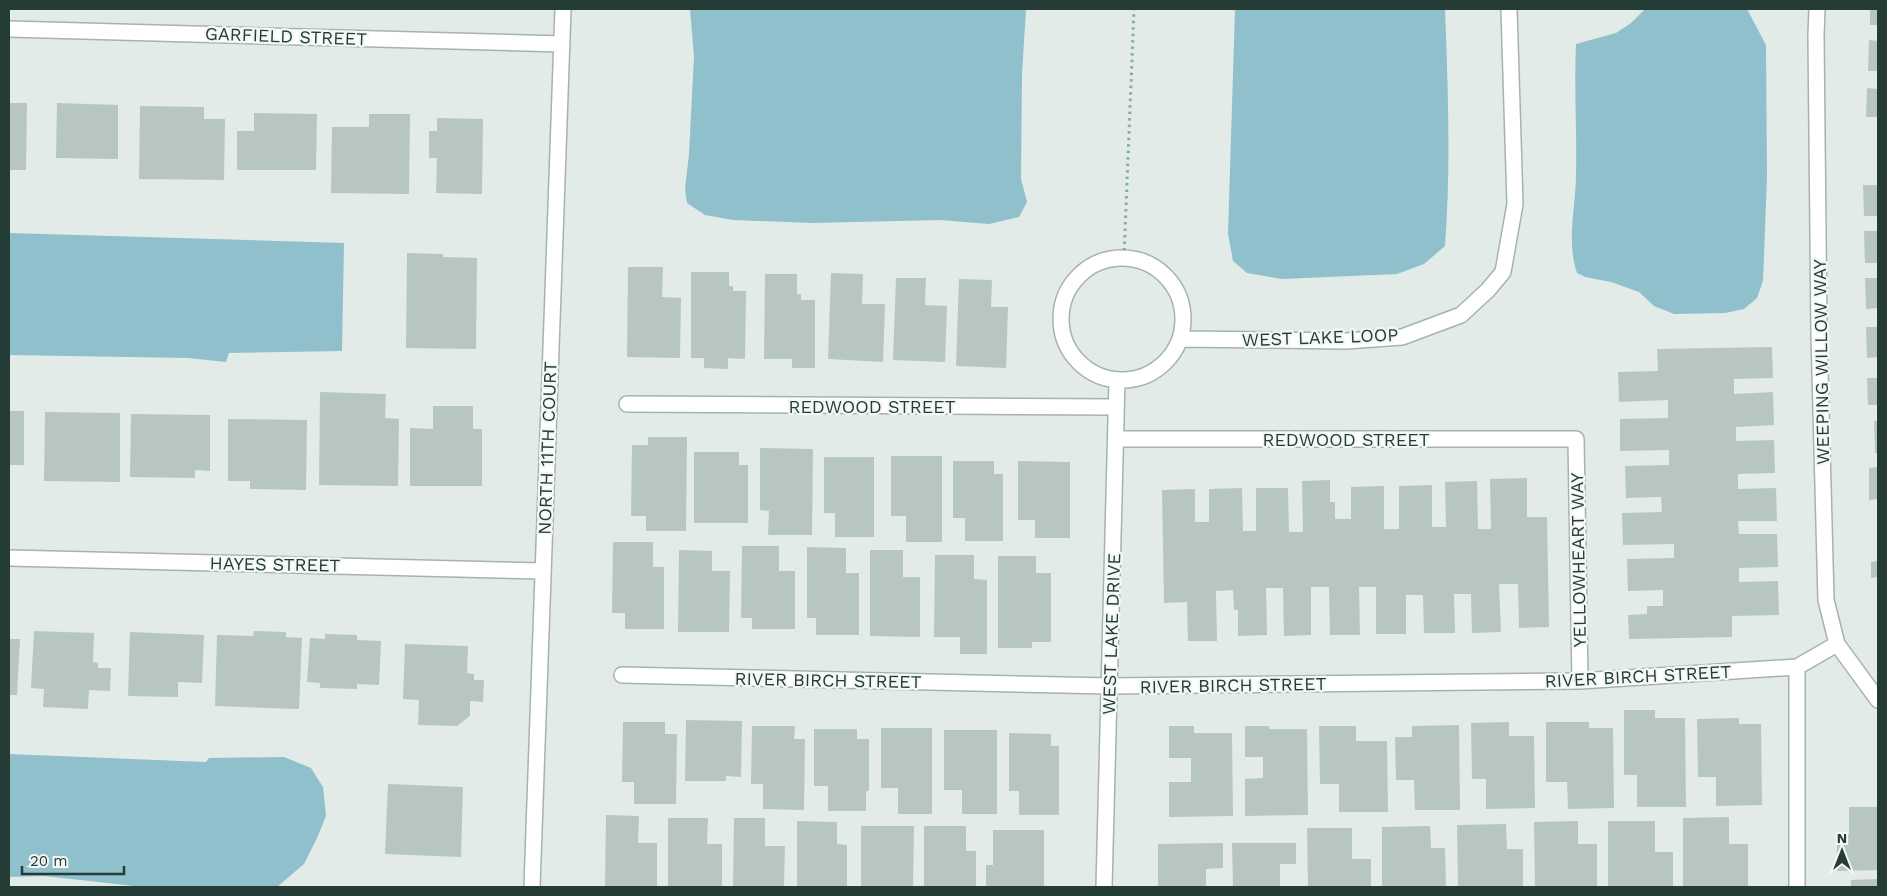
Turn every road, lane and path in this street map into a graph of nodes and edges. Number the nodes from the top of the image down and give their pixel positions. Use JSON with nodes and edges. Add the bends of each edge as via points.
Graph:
{"nodes":[{"id":1,"x":563,"y":9,"type":"edge"},
{"id":2,"x":1134,"y":9,"type":"edge"},
{"id":3,"x":1509,"y":9,"type":"edge"},
{"id":4,"x":1817,"y":9,"type":"edge"},
{"id":5,"x":9,"y":29,"type":"edge"},
{"id":6,"x":562,"y":44,"type":"junction"},
{"id":7,"x":1124,"y":257,"type":"junction"},
{"id":8,"x":1180,"y":339,"type":"junction"},
{"id":9,"x":1117,"y":380,"type":"junction"},
{"id":10,"x":627,"y":404,"type":"dead end"},
{"id":11,"x":1116,"y":407,"type":"junction"},
{"id":12,"x":1116,"y":439,"type":"junction"},
{"id":13,"x":1576,"y":439,"type":"joint"},
{"id":14,"x":9,"y":558,"type":"edge"},
{"id":15,"x":542,"y":571,"type":"junction"},
{"id":16,"x":1837,"y":644,"type":"junction"},
{"id":17,"x":1797,"y":667,"type":"junction"},
{"id":18,"x":622,"y":675,"type":"dead end"},
{"id":19,"x":1580,"y":681,"type":"junction"},
{"id":20,"x":1109,"y":686,"type":"junction"},
{"id":21,"x":1878,"y":700,"type":"edge"},
{"id":22,"x":532,"y":887,"type":"edge"},
{"id":23,"x":1104,"y":887,"type":"edge"},
{"id":24,"x":1797,"y":887,"type":"edge"}],
"edges":[{"from":1,"to":6,"type":"street","name":"NORTH 11TH COURT"},
{"from":2,"to":7,"type":"path"},
{"from":3,"to":8,"type":"street","name":"WEST LAKE LOOP","via":[[1516,204],[1503,272],[1488,290],[1461,316],[1402,337]]},
{"from":4,"to":16,"type":"street","name":"WEEPING WILLOW WAY","via":[[1819,334],[1826,600]]},
{"from":5,"to":6,"type":"street","name":"GARFIELD STREET"},
{"from":6,"to":15,"type":"street","name":"NORTH 11TH COURT"},
{"from":7,"to":8,"type":"street","via":[[1143,261],[1160,270],[1173,284],[1182,301],[1184,321]]},
{"from":7,"to":9,"type":"street","via":[[1100,261],[1080,273],[1066,293],[1060,316],[1064,339],[1076,359],[1094,374]]},
{"from":8,"to":9,"type":"street","via":[[1170,357],[1156,370],[1138,379]]},
{"from":9,"to":11,"type":"street","name":"WEST LAKE DRIVE"},
{"from":10,"to":11,"type":"street","name":"REDWOOD STREET"},
{"from":11,"to":12,"type":"street","name":"WEST LAKE DRIVE"},
{"from":12,"to":13,"type":"street","name":"REDWOOD STREET"},
{"from":12,"to":20,"type":"street","name":"WEST LAKE DRIVE"},
{"from":13,"to":19,"type":"street","name":"YELLOWHEART WAY"},
{"from":14,"to":15,"type":"street","name":"HAYES STREET"},
{"from":15,"to":22,"type":"street","name":"NORTH 11TH COURT"},
{"from":16,"to":17,"type":"street","name":"RIVER BIRCH STREET"},
{"from":16,"to":21,"type":"street","name":"WEEPING WILLOW WAY"},
{"from":17,"to":19,"type":"street","name":"RIVER BIRCH STREET"},
{"from":17,"to":24,"type":"street"},
{"from":18,"to":20,"type":"street","name":"RIVER BIRCH STREET"},
{"from":19,"to":20,"type":"street","name":"RIVER BIRCH STREET"},
{"from":20,"to":23,"type":"street","name":"WEST LAKE DRIVE"}]}
